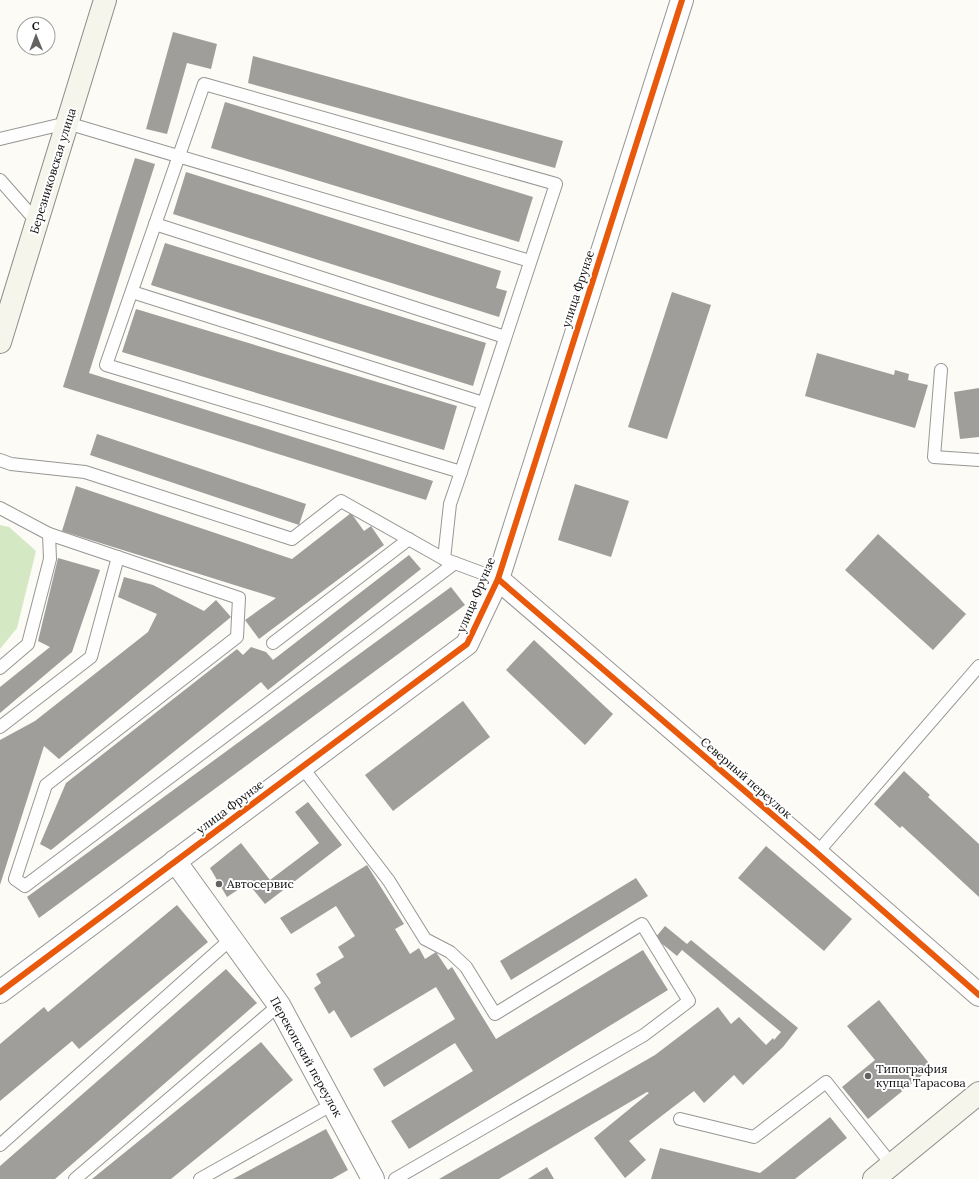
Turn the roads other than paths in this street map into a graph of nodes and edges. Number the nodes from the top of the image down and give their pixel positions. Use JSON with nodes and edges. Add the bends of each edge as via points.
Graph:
{"nodes":[{"id":1,"x":105,"y":0,"type":"edge"},
{"id":2,"x":682,"y":0,"type":"edge"},
{"id":3,"x":67,"y":123,"type":"junction"},
{"id":4,"x":0,"y":139,"type":"edge"},
{"id":5,"x":179,"y":156,"type":"junction"},
{"id":6,"x":0,"y":180,"type":"edge"},
{"id":7,"x":37,"y":222,"type":"junction"},
{"id":8,"x":155,"y":224,"type":"junction"},
{"id":9,"x":530,"y":261,"type":"junction"},
{"id":10,"x":132,"y":292,"type":"junction"},
{"id":11,"x":505,"y":337,"type":"junction"},
{"id":12,"x":0,"y":342,"type":"edge"},
{"id":13,"x":941,"y":370,"type":"dead end"},
{"id":14,"x":484,"y":403,"type":"junction"},
{"id":15,"x":0,"y":460,"type":"edge"},
{"id":16,"x":979,"y":460,"type":"edge"},
{"id":17,"x":461,"y":472,"type":"junction"},
{"id":18,"x":0,"y":508,"type":"edge"},
{"id":19,"x":49,"y":534,"type":"junction"},
{"id":20,"x":409,"y":539,"type":"junction"},
{"id":21,"x":118,"y":557,"type":"junction"},
{"id":22,"x":449,"y":561,"type":"junction"},
{"id":23,"x":498,"y":579,"type":"junction"},
{"id":24,"x":273,"y":644,"type":"dead end"},
{"id":25,"x":979,"y":666,"type":"edge"},
{"id":26,"x":0,"y":668,"type":"edge"},
{"id":27,"x":0,"y":727,"type":"edge"},
{"id":28,"x":302,"y":767,"type":"junction"},
{"id":29,"x":817,"y":853,"type":"junction"},
{"id":30,"x":176,"y":861,"type":"junction"},
{"id":31,"x":231,"y":939,"type":"junction"},
{"id":32,"x":0,"y":992,"type":"edge"},
{"id":33,"x":979,"y":995,"type":"edge"},
{"id":34,"x":279,"y":1005,"type":"junction"},
{"id":35,"x":979,"y":1093,"type":"edge"},
{"id":36,"x":332,"y":1104,"type":"junction"},
{"id":37,"x":680,"y":1119,"type":"dead end"},
{"id":38,"x":0,"y":1144,"type":"edge"},
{"id":39,"x":892,"y":1165,"type":"junction"},
{"id":40,"x":75,"y":1179,"type":"edge"},
{"id":41,"x":200,"y":1179,"type":"edge"},
{"id":42,"x":373,"y":1179,"type":"edge"},
{"id":43,"x":395,"y":1179,"type":"edge"},
{"id":44,"x":874,"y":1179,"type":"edge"}],
"edges":[{"from":1,"to":3,"type":"street","name":"Березниковская улица"},
{"from":2,"to":23,"type":"street","name":"улица Фрунзе"},
{"from":3,"to":4,"type":"lane"},
{"from":3,"to":5,"type":"lane"},
{"from":3,"to":7,"type":"street","name":"Березниковская улица"},
{"from":5,"to":8,"type":"lane"},
{"from":5,"to":9,"type":"lane"},
{"from":5,"to":9,"type":"lane","via":[[204,84],[556,184]]},
{"from":6,"to":7,"type":"lane"},
{"from":7,"to":12,"type":"street","name":"Березниковская улица"},
{"from":8,"to":10,"type":"lane"},
{"from":8,"to":11,"type":"lane"},
{"from":9,"to":11,"type":"lane"},
{"from":10,"to":14,"type":"lane"},
{"from":10,"to":17,"type":"lane","via":[[106,365]]},
{"from":11,"to":14,"type":"lane"},
{"from":13,"to":16,"type":"lane","via":[[934,457]]},
{"from":14,"to":17,"type":"lane"},
{"from":15,"to":20,"type":"lane","via":[[11,464],[85,472],[292,539],[341,501]]},
{"from":17,"to":22,"type":"lane","via":[[450,504]]},
{"from":18,"to":19,"type":"lane"},
{"from":19,"to":21,"type":"lane"},
{"from":19,"to":26,"type":"lane","via":[[50,559],[28,644]]},
{"from":20,"to":22,"type":"lane"},
{"from":20,"to":24,"type":"lane"},
{"from":21,"to":22,"type":"lane","via":[[239,598],[237,637],[46,785],[15,878],[25,886]]},
{"from":21,"to":27,"type":"lane","via":[[91,657]]},
{"from":22,"to":23,"type":"lane"},
{"from":23,"to":28,"type":"street","name":"улица Фрунзе","via":[[467,644]]},
{"from":23,"to":29,"type":"street","name":"Северный переулок"},
{"from":25,"to":29,"type":"lane"},
{"from":28,"to":30,"type":"street","name":"улица Фрунзе"},
{"from":28,"to":43,"type":"lane","via":[[389,881],[424,939],[450,952],[466,967],[494,1014],[642,924],[690,1001],[644,1035]]},
{"from":29,"to":33,"type":"street","name":"Северный переулок"},
{"from":30,"to":31,"type":"street","name":"Перекопский переулок"},
{"from":30,"to":32,"type":"street","name":"улица Фрунзе"},
{"from":31,"to":34,"type":"street","name":"Перекопский переулок"},
{"from":31,"to":38,"type":"lane"},
{"from":34,"to":36,"type":"street","name":"Перекопский переулок"},
{"from":34,"to":40,"type":"lane"},
{"from":35,"to":39,"type":"street"},
{"from":36,"to":41,"type":"lane"},
{"from":36,"to":42,"type":"street","name":"Перекопский переулок"},
{"from":37,"to":39,"type":"lane","via":[[754,1137],[826,1082]]},
{"from":39,"to":44,"type":"street"}]}
